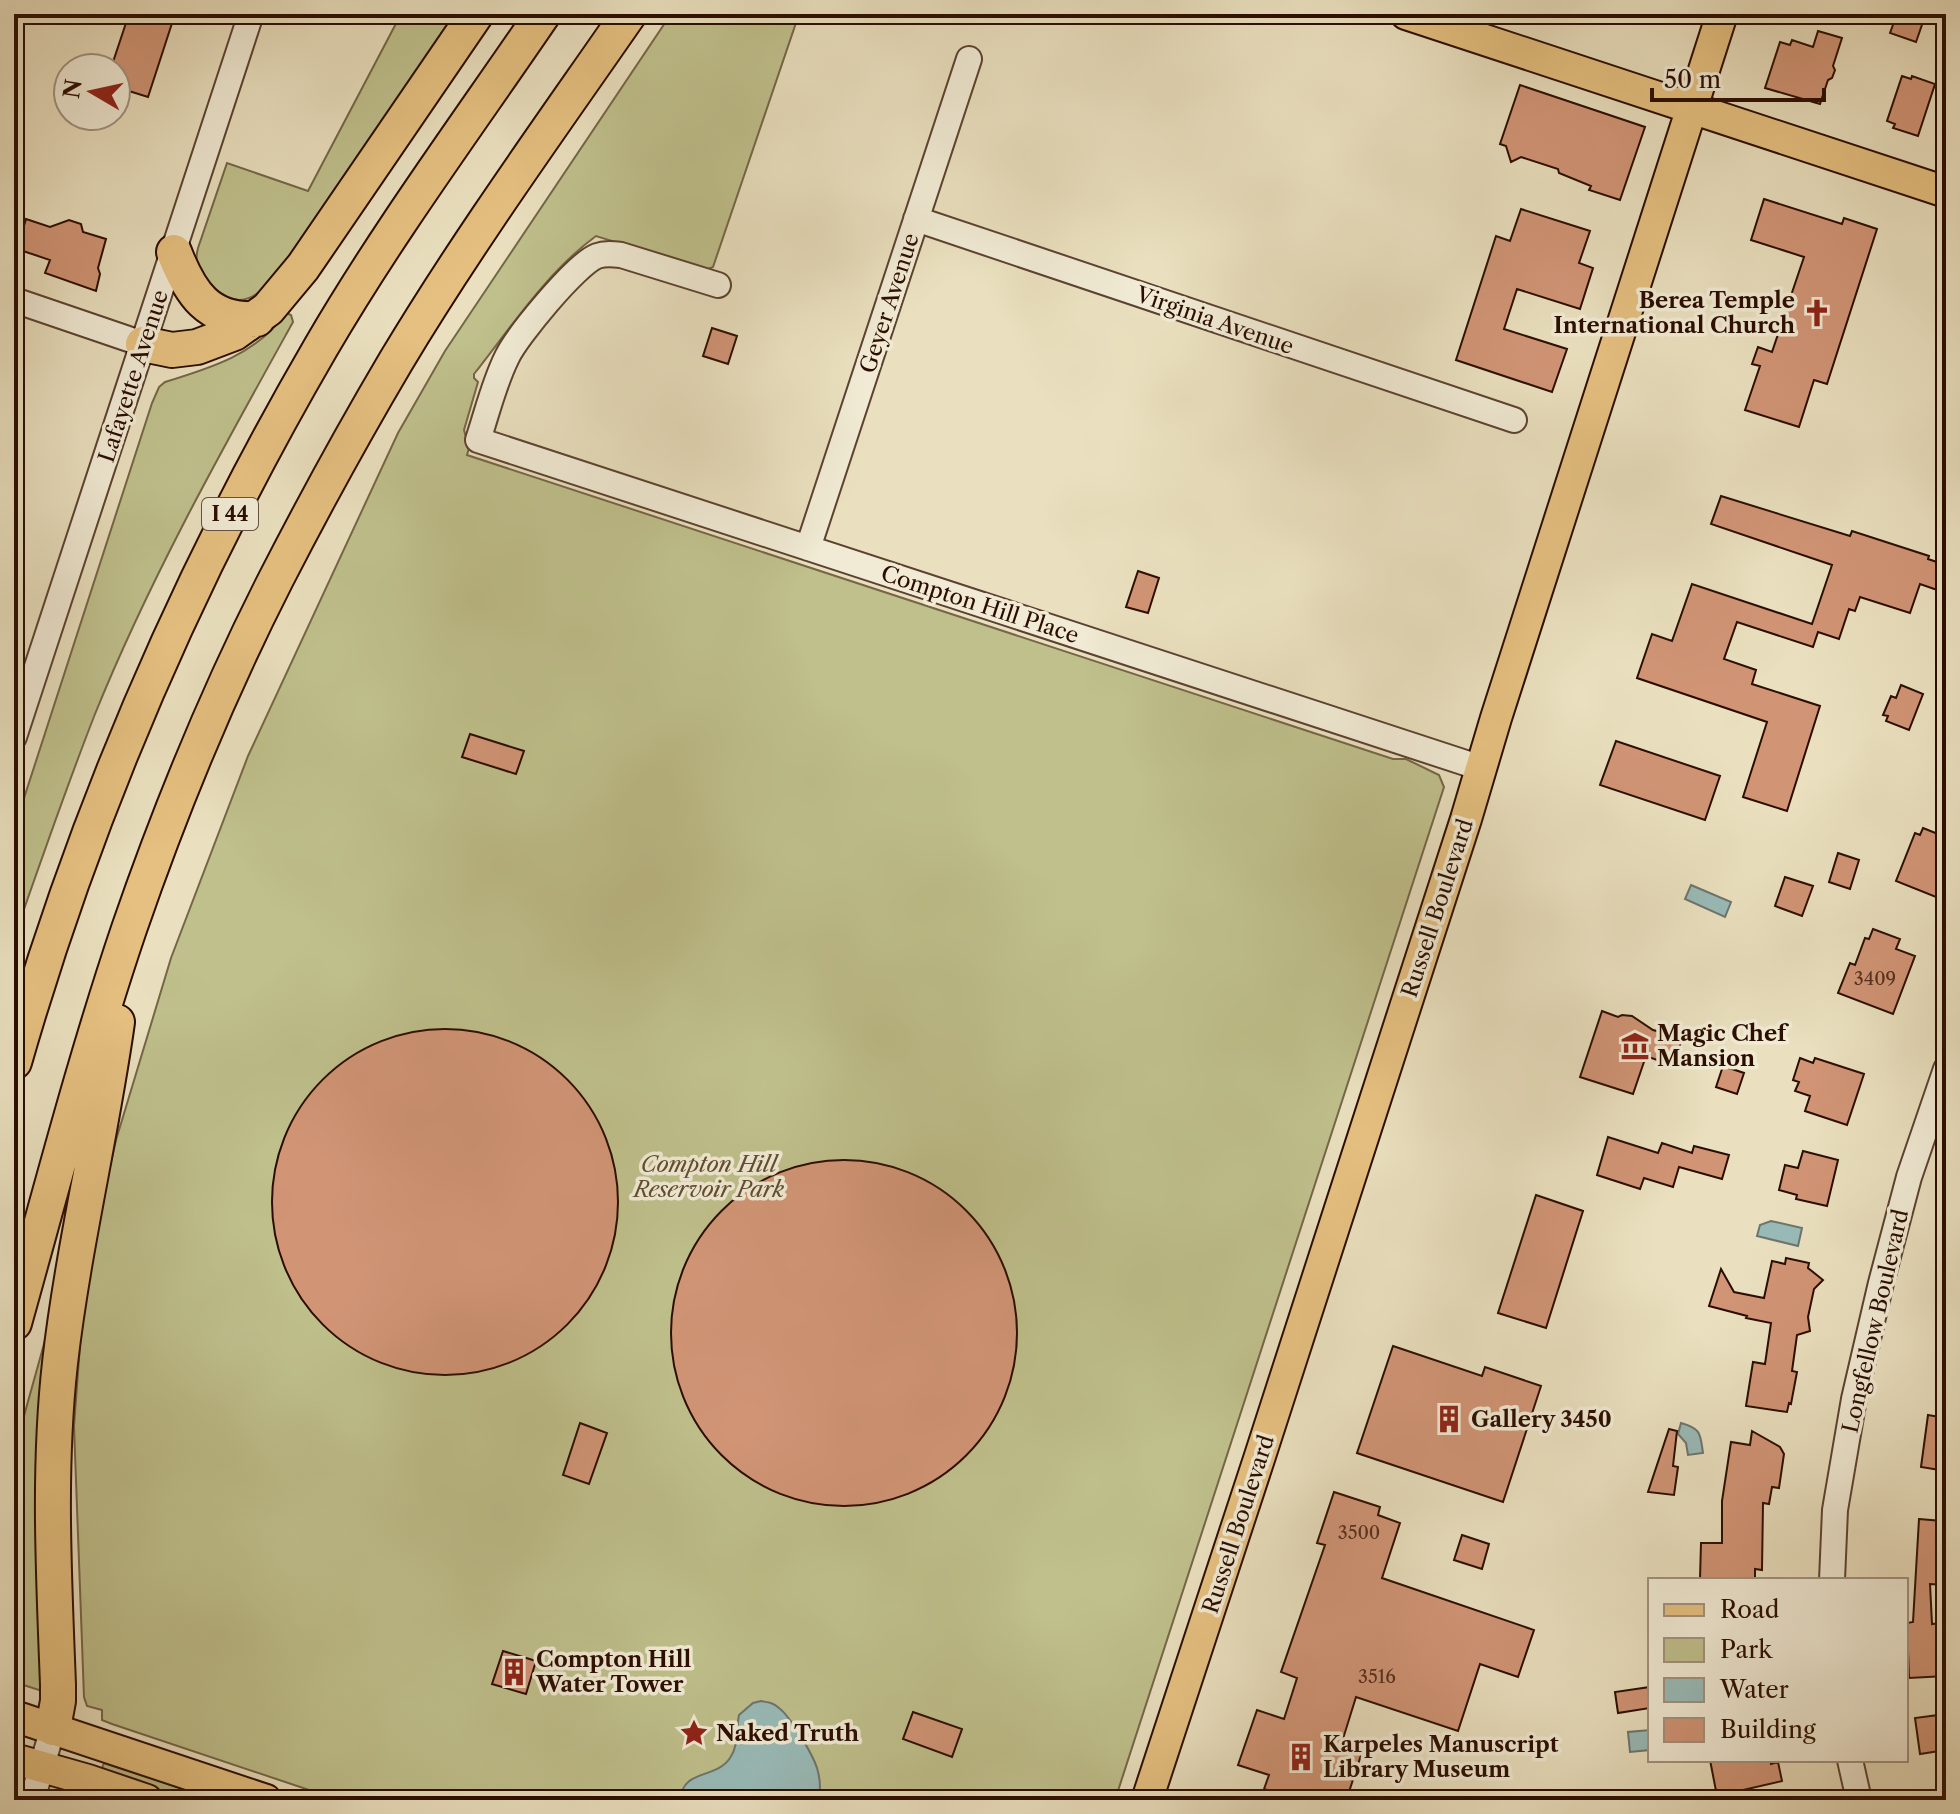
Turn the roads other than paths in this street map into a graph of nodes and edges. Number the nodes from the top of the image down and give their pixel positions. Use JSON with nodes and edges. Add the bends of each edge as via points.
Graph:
{"nodes":[{"id":1,"x":251,"y":14,"type":"edge"},
{"id":2,"x":476,"y":14,"type":"edge"},
{"id":3,"x":543,"y":14,"type":"edge"},
{"id":4,"x":629,"y":14,"type":"edge"},
{"id":5,"x":1406,"y":14,"type":"edge"},
{"id":6,"x":1722,"y":14,"type":"edge"},
{"id":7,"x":969,"y":59,"type":"dead end"},
{"id":8,"x":1691,"y":108,"type":"junction"},
{"id":9,"x":1946,"y":192,"type":"edge"},
{"id":10,"x":916,"y":219,"type":"junction"},
{"id":11,"x":174,"y":252,"type":"junction"},
{"id":12,"x":718,"y":285,"type":"dead end"},
{"id":13,"x":14,"y":300,"type":"edge"},
{"id":14,"x":257,"y":319,"type":"junction"},
{"id":15,"x":143,"y":344,"type":"junction"},
{"id":16,"x":1514,"y":420,"type":"dead end"},
{"id":17,"x":808,"y":548,"type":"junction"},
{"id":18,"x":14,"y":737,"type":"edge"},
{"id":19,"x":1481,"y":768,"type":"junction"},
{"id":20,"x":129,"y":929,"type":"junction"},
{"id":21,"x":14,"y":1062,"type":"edge"},
{"id":22,"x":1946,"y":1069,"type":"edge"},
{"id":23,"x":14,"y":1323,"type":"edge"},
{"id":24,"x":1832,"y":1578,"type":"edge"},
{"id":25,"x":14,"y":1716,"type":"edge"},
{"id":26,"x":53,"y":1728,"type":"junction"},
{"id":27,"x":1850,"y":1762,"type":"edge"},
{"id":28,"x":28,"y":1763,"type":"edge"},
{"id":29,"x":32,"y":1800,"type":"edge"},
{"id":30,"x":147,"y":1800,"type":"edge"},
{"id":31,"x":266,"y":1800,"type":"edge"},
{"id":32,"x":1147,"y":1800,"type":"edge"},
{"id":33,"x":1859,"y":1800,"type":"edge"}],
"edges":[{"from":1,"to":11,"type":"street","name":"Lafayette Avenue"},
{"from":2,"to":14,"type":"highway","via":[[303,267]]},
{"from":3,"to":21,"type":"highway","number":"I 44","via":[[322,345],[204,564],[104,794]]},
{"from":4,"to":20,"type":"highway","via":[[465,253],[334,469],[222,694]]},
{"from":5,"to":8,"type":"main road"},
{"from":6,"to":8,"type":"main road","name":"Russell Boulevard"},
{"from":7,"to":10,"type":"street","name":"Geyer Avenue"},
{"from":8,"to":9,"type":"main road"},
{"from":8,"to":19,"type":"main road","name":"Russell Boulevard"},
{"from":10,"to":16,"type":"street","name":"Virginia Avenue"},
{"from":10,"to":17,"type":"street","name":"Geyer Avenue"},
{"from":11,"to":14,"type":"highway","via":[[188,284],[206,306],[234,318]]},
{"from":11,"to":15,"type":"street","name":"Lafayette Avenue"},
{"from":12,"to":17,"type":"street","name":"Compton Hill Place","via":[[609,253],[583,264],[507,356],[478,440]]},
{"from":13,"to":15,"type":"street"},
{"from":14,"to":15,"type":"highway","via":[[197,347],[172,350]]},
{"from":15,"to":18,"type":"street","name":"Lafayette Avenue"},
{"from":17,"to":19,"type":"street","name":"Compton Hill Place"},
{"from":19,"to":32,"type":"main road","name":"Russell Boulevard"},
{"from":20,"to":23,"type":"highway"},
{"from":20,"to":26,"type":"highway","via":[[60,1364],[54,1433],[58,1701]]},
{"from":22,"to":24,"type":"street","name":"Longfellow Boulevard","via":[[1909,1177],[1854,1399],[1835,1510]]},
{"from":25,"to":26,"type":"main road"},
{"from":26,"to":28,"type":"street"},
{"from":26,"to":31,"type":"main road"},
{"from":27,"to":33,"type":"street"},
{"from":28,"to":29,"type":"street"},
{"from":28,"to":30,"type":"main road"}]}
